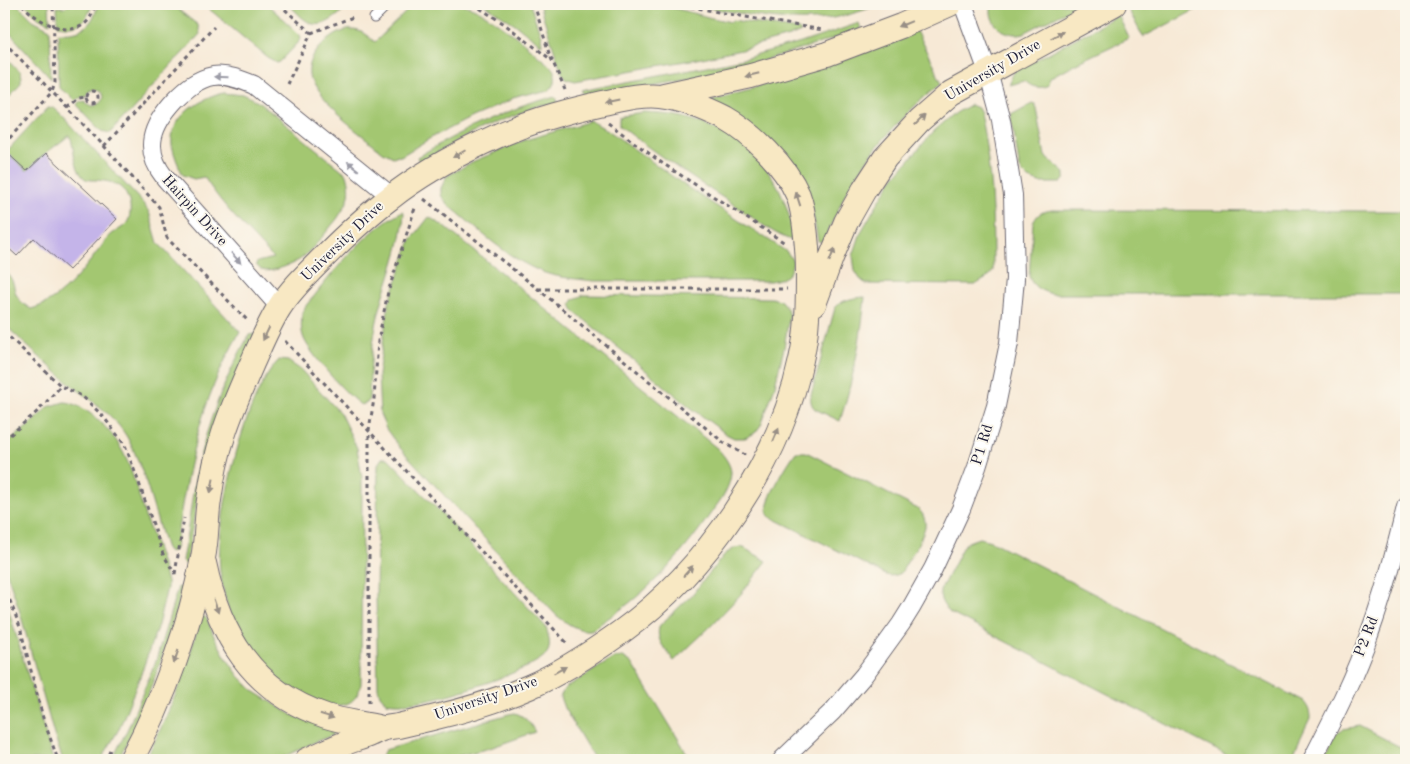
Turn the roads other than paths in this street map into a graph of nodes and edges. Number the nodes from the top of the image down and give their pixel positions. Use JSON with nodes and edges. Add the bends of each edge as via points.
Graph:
{"nodes":[{"id":1,"x":388,"y":4,"type":"edge"},
{"id":2,"x":950,"y":4,"type":"edge"},
{"id":3,"x":963,"y":4,"type":"edge"},
{"id":4,"x":1114,"y":4,"type":"edge"},
{"id":5,"x":374,"y":18,"type":"dead end"},
{"id":6,"x":988,"y":72,"type":"junction"},
{"id":7,"x":660,"y":96,"type":"junction"},
{"id":8,"x":391,"y":196,"type":"junction"},
{"id":9,"x":280,"y":307,"type":"junction"},
{"id":10,"x":808,"y":317,"type":"junction"},
{"id":11,"x":1406,"y":507,"type":"edge"},
{"id":12,"x":203,"y":559,"type":"junction"},
{"id":13,"x":382,"y":728,"type":"junction"},
{"id":14,"x":131,"y":760,"type":"edge"},
{"id":15,"x":307,"y":760,"type":"edge"},
{"id":16,"x":782,"y":760,"type":"edge"},
{"id":17,"x":1312,"y":760,"type":"edge"}],
"edges":[{"from":1,"to":5,"type":"lane"},
{"from":2,"to":7,"type":"main road","name":"University Drive","one_way":true,"via":[[827,54],[752,76]]},
{"from":3,"to":6,"type":"street","name":"P1 Rd"},
{"from":6,"to":4,"type":"main road","name":"University Drive","one_way":true},
{"from":10,"to":6,"type":"main road","name":"University Drive","one_way":true,"via":[[846,222],[885,158],[940,101]]},
{"from":6,"to":16,"type":"street","name":"P1 Rd","via":[[1003,130],[1014,215],[1015,279],[1009,343],[996,406],[961,509],[911,608],[864,675]]},
{"from":7,"to":8,"type":"main road","name":"University Drive","one_way":true,"via":[[640,96],[592,106],[549,116],[505,132],[463,152]]},
{"from":10,"to":7,"type":"main road","name":"University Drive","one_way":true,"via":[[804,222],[799,197],[782,169],[761,144],[735,124],[707,109]]},
{"from":8,"to":9,"type":"main road","name":"University Drive","via":[[307,274]]},
{"from":8,"to":9,"type":"street","name":"Hairpin Drive","one_way":true,"via":[[254,85],[215,76],[188,87],[158,121],[151,141],[153,159],[165,178]]},
{"from":9,"to":12,"type":"main road","name":"University Drive","one_way":true,"via":[[240,390],[223,434],[208,503]]},
{"from":13,"to":10,"type":"main road","name":"University Drive","one_way":true,"via":[[460,710],[533,685],[617,635],[658,601],[721,532],[769,452],[792,397]]},
{"from":11,"to":17,"type":"street","name":"P2 Rd","via":[[1370,633]]},
{"from":12,"to":13,"type":"main road","name":"University Drive","one_way":true,"via":[[222,623],[238,652],[259,677],[311,710],[340,720]]},
{"from":12,"to":14,"type":"main road","name":"University Drive","one_way":true,"via":[[185,630],[165,689]]},
{"from":13,"to":15,"type":"main road","name":"University Drive"}]}
